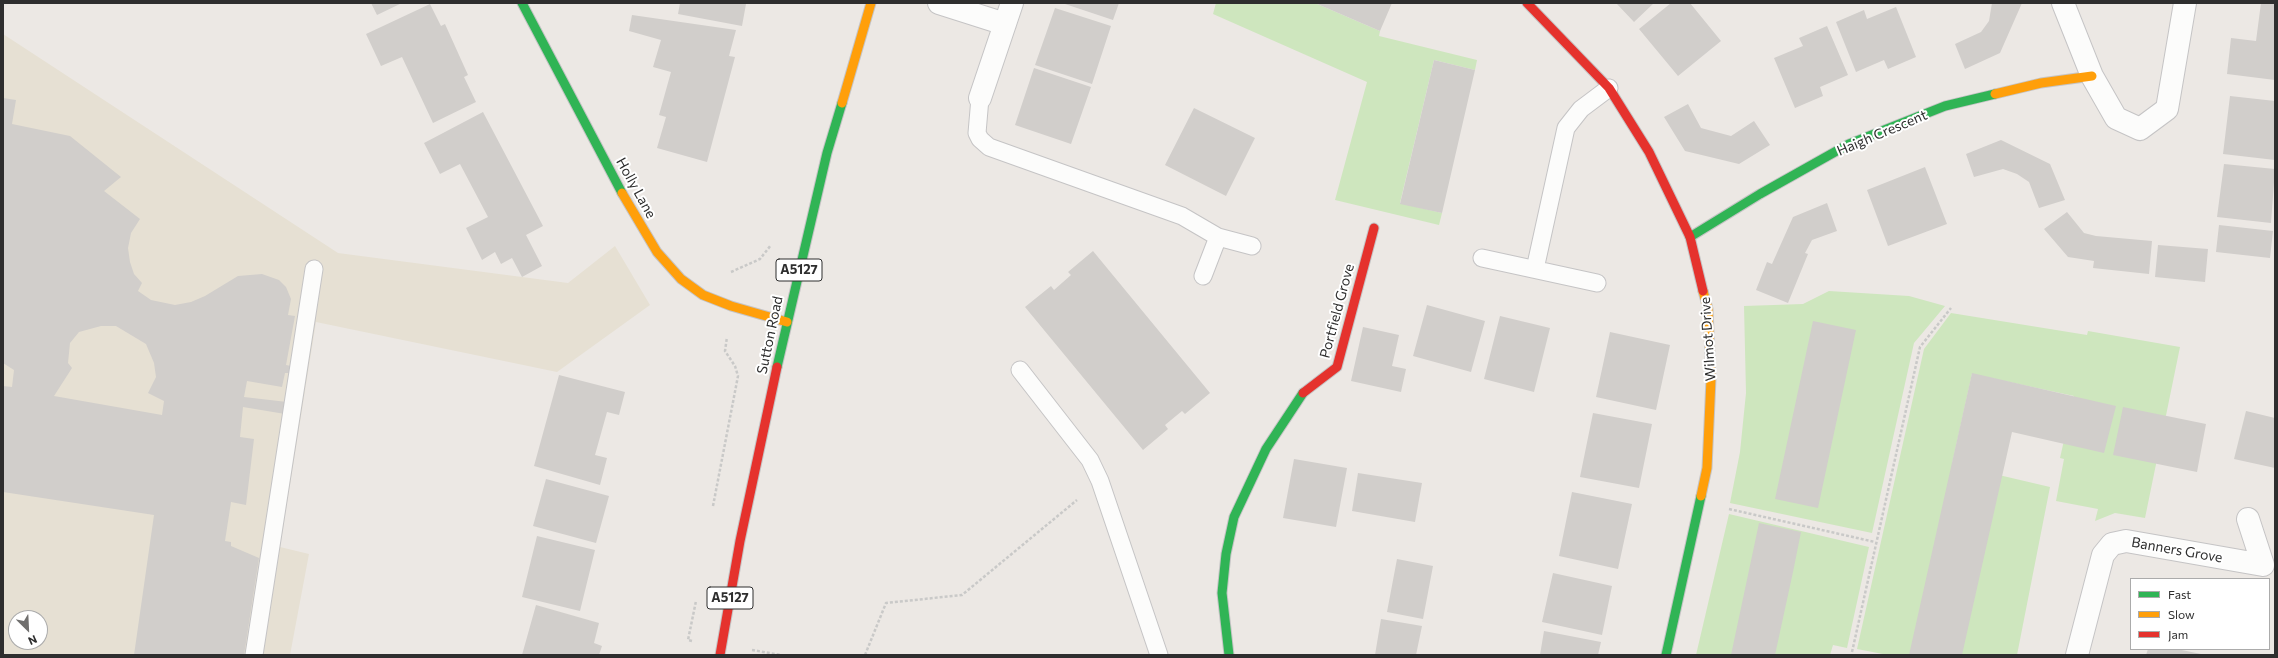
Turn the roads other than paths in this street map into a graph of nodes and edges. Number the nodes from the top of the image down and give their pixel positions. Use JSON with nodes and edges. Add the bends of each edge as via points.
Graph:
{"nodes":[{"id":1,"x":522,"y":3,"type":"edge"},
{"id":2,"x":871,"y":3,"type":"edge"},
{"id":3,"x":939,"y":3,"type":"edge"},
{"id":4,"x":1012,"y":3,"type":"edge"},
{"id":5,"x":1527,"y":3,"type":"edge"},
{"id":6,"x":2063,"y":3,"type":"edge"},
{"id":7,"x":2185,"y":3,"type":"edge"},
{"id":8,"x":1005,"y":24,"type":"junction"},
{"id":9,"x":2092,"y":76,"type":"junction"},
{"id":10,"x":1609,"y":88,"type":"junction"},
{"id":11,"x":980,"y":98,"type":"joint"},
{"id":12,"x":1374,"y":228,"type":"dead end"},
{"id":13,"x":1218,"y":237,"type":"junction"},
{"id":14,"x":1690,"y":238,"type":"junction"},
{"id":15,"x":1252,"y":246,"type":"dead end"},
{"id":16,"x":1482,"y":258,"type":"dead end"},
{"id":17,"x":1535,"y":268,"type":"junction"},
{"id":18,"x":314,"y":270,"type":"dead end"},
{"id":19,"x":1203,"y":276,"type":"dead end"},
{"id":20,"x":1597,"y":283,"type":"dead end"},
{"id":21,"x":787,"y":322,"type":"junction"},
{"id":22,"x":1020,"y":370,"type":"dead end"},
{"id":23,"x":2248,"y":519,"type":"dead end"},
{"id":24,"x":2263,"y":572,"type":"edge"},
{"id":25,"x":254,"y":655,"type":"edge"},
{"id":26,"x":720,"y":655,"type":"edge"},
{"id":27,"x":1159,"y":655,"type":"edge"},
{"id":28,"x":1229,"y":655,"type":"edge"},
{"id":29,"x":1666,"y":655,"type":"edge"},
{"id":30,"x":2077,"y":655,"type":"edge"}],
"edges":[{"from":1,"to":21,"type":"street","name":"Holly Lane","via":[[621,192],[657,252],[681,279],[703,295]]},
{"from":2,"to":21,"type":"street","name":"Sutton Road","number":"A5127","via":[[827,153]]},
{"from":3,"to":8,"type":"street"},
{"from":4,"to":8,"type":"street"},
{"from":5,"to":10,"type":"street","name":"Wilmot Drive"},
{"from":6,"to":9,"type":"street"},
{"from":7,"to":9,"type":"street","via":[[2167,109],[2140,129],[2116,118]]},
{"from":8,"to":11,"type":"street"},
{"from":9,"to":14,"type":"street","name":"Haigh Crescent","via":[[2041,83],[1945,106],[1849,144],[1760,194]]},
{"from":10,"to":14,"type":"street","name":"Wilmot Drive","via":[[1649,152]]},
{"from":10,"to":17,"type":"lane","via":[[1581,109],[1566,128]]},
{"from":11,"to":13,"type":"lane","via":[[976,133],[989,147],[1182,216]]},
{"from":12,"to":28,"type":"street","name":"Portfield Grove","via":[[1338,367],[1301,395],[1266,449],[1234,517],[1226,554],[1222,593]]},
{"from":13,"to":15,"type":"lane"},
{"from":13,"to":19,"type":"lane"},
{"from":14,"to":29,"type":"street","name":"Wilmot Drive","via":[[1708,309],[1711,379],[1707,468]]},
{"from":16,"to":17,"type":"lane"},
{"from":17,"to":20,"type":"lane"},
{"from":18,"to":25,"type":"lane"},
{"from":21,"to":26,"type":"street","name":"Sutton Road","number":"A5127","via":[[740,541]]},
{"from":22,"to":27,"type":"lane","via":[[1090,460],[1100,481]]},
{"from":23,"to":24,"type":"street","name":"Banners Grove"},
{"from":24,"to":30,"type":"street","name":"Banners Grove","via":[[2126,541],[2112,544],[2103,555]]}]}
